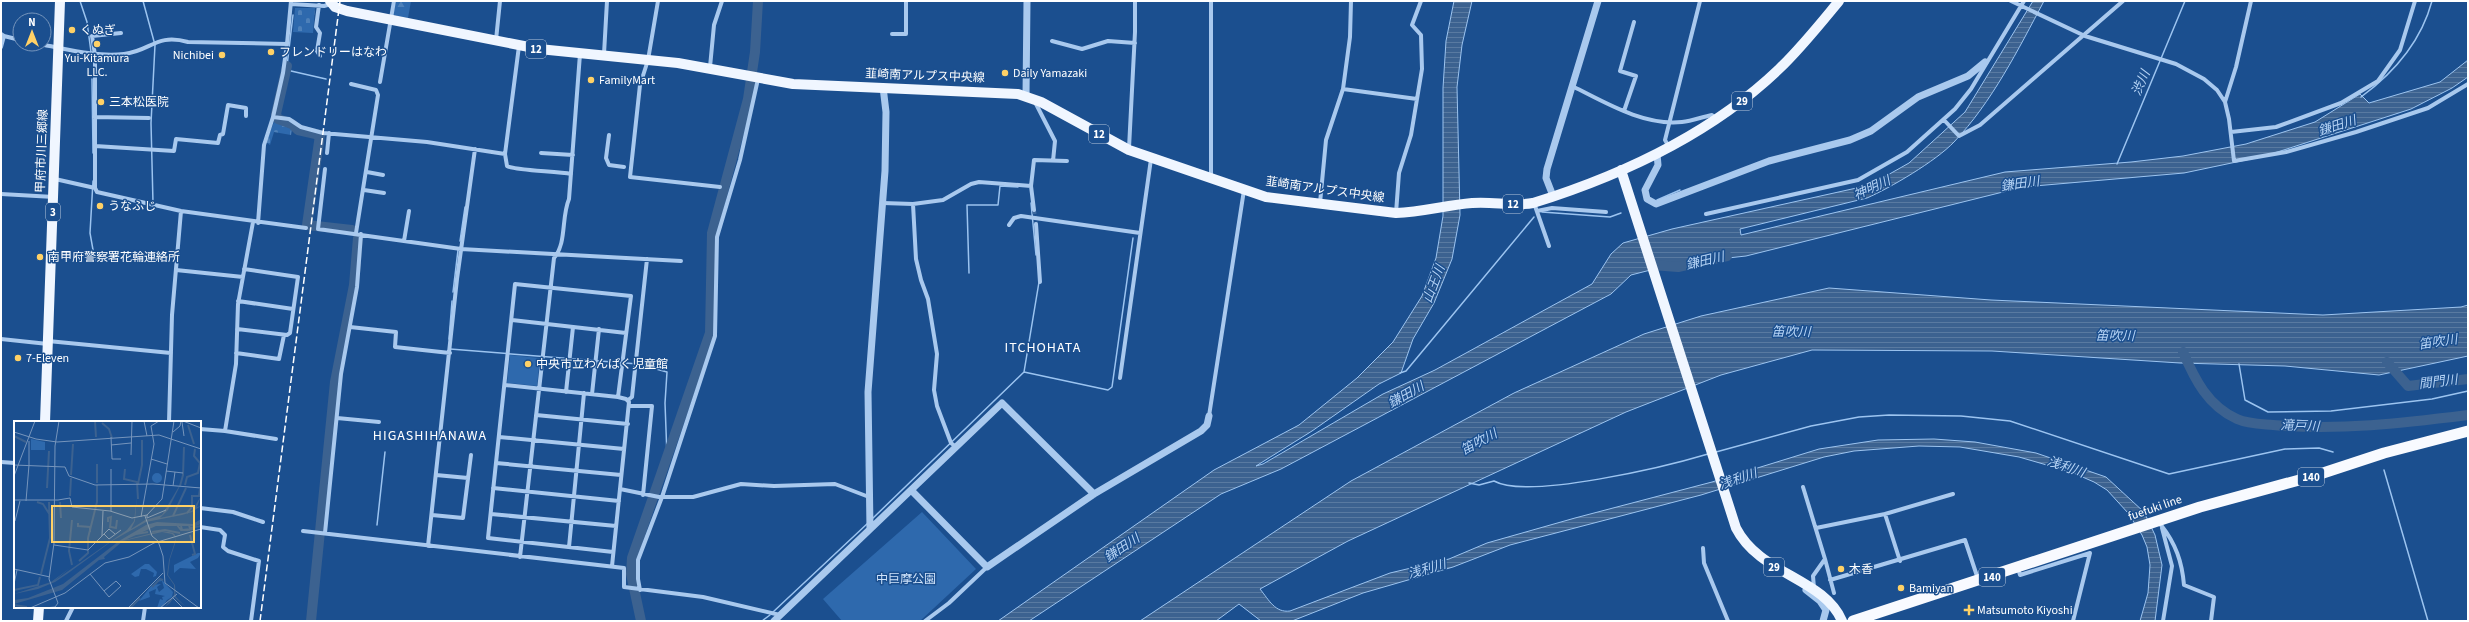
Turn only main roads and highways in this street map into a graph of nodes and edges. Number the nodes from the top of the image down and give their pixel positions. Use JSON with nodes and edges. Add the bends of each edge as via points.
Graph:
{"nodes":[{"id":1,"x":60,"y":1,"type":"edge"},
{"id":2,"x":1840,"y":1,"type":"edge"},
{"id":3,"x":330,"y":3,"type":"edge"},
{"id":4,"x":1621,"y":170,"type":"junction"},
{"id":5,"x":45,"y":421,"type":"edge"},
{"id":6,"x":2468,"y":431,"type":"edge"},
{"id":7,"x":39,"y":608,"type":"edge"},
{"id":8,"x":38,"y":621,"type":"edge"},
{"id":9,"x":1842,"y":621,"type":"edge"},
{"id":10,"x":1853,"y":621,"type":"edge"}],
"edges":[{"from":1,"to":5,"type":"main road","name":"甲府市川三郷線","number":"3"},
{"from":2,"to":4,"type":"main road","number":"29","via":[[1778,70],[1717,119],[1657,154]]},
{"from":3,"to":4,"type":"main road","name":"韮崎南アルプス中央線","number":"12","via":[[347,10],[519,45],[710,68],[811,86],[883,87],[1026,96],[1151,159],[1266,197],[1320,204],[1396,213],[1473,202],[1535,207],[1553,196]]},
{"from":4,"to":9,"type":"main road","number":"29","via":[[1736,528],[1749,548],[1761,559],[1814,590],[1832,604]]},
{"from":6,"to":10,"type":"highway","name":"fuefuki line","number":"140","via":[[2384,453],[2131,530]]},
{"from":7,"to":8,"type":"main road"}]}
